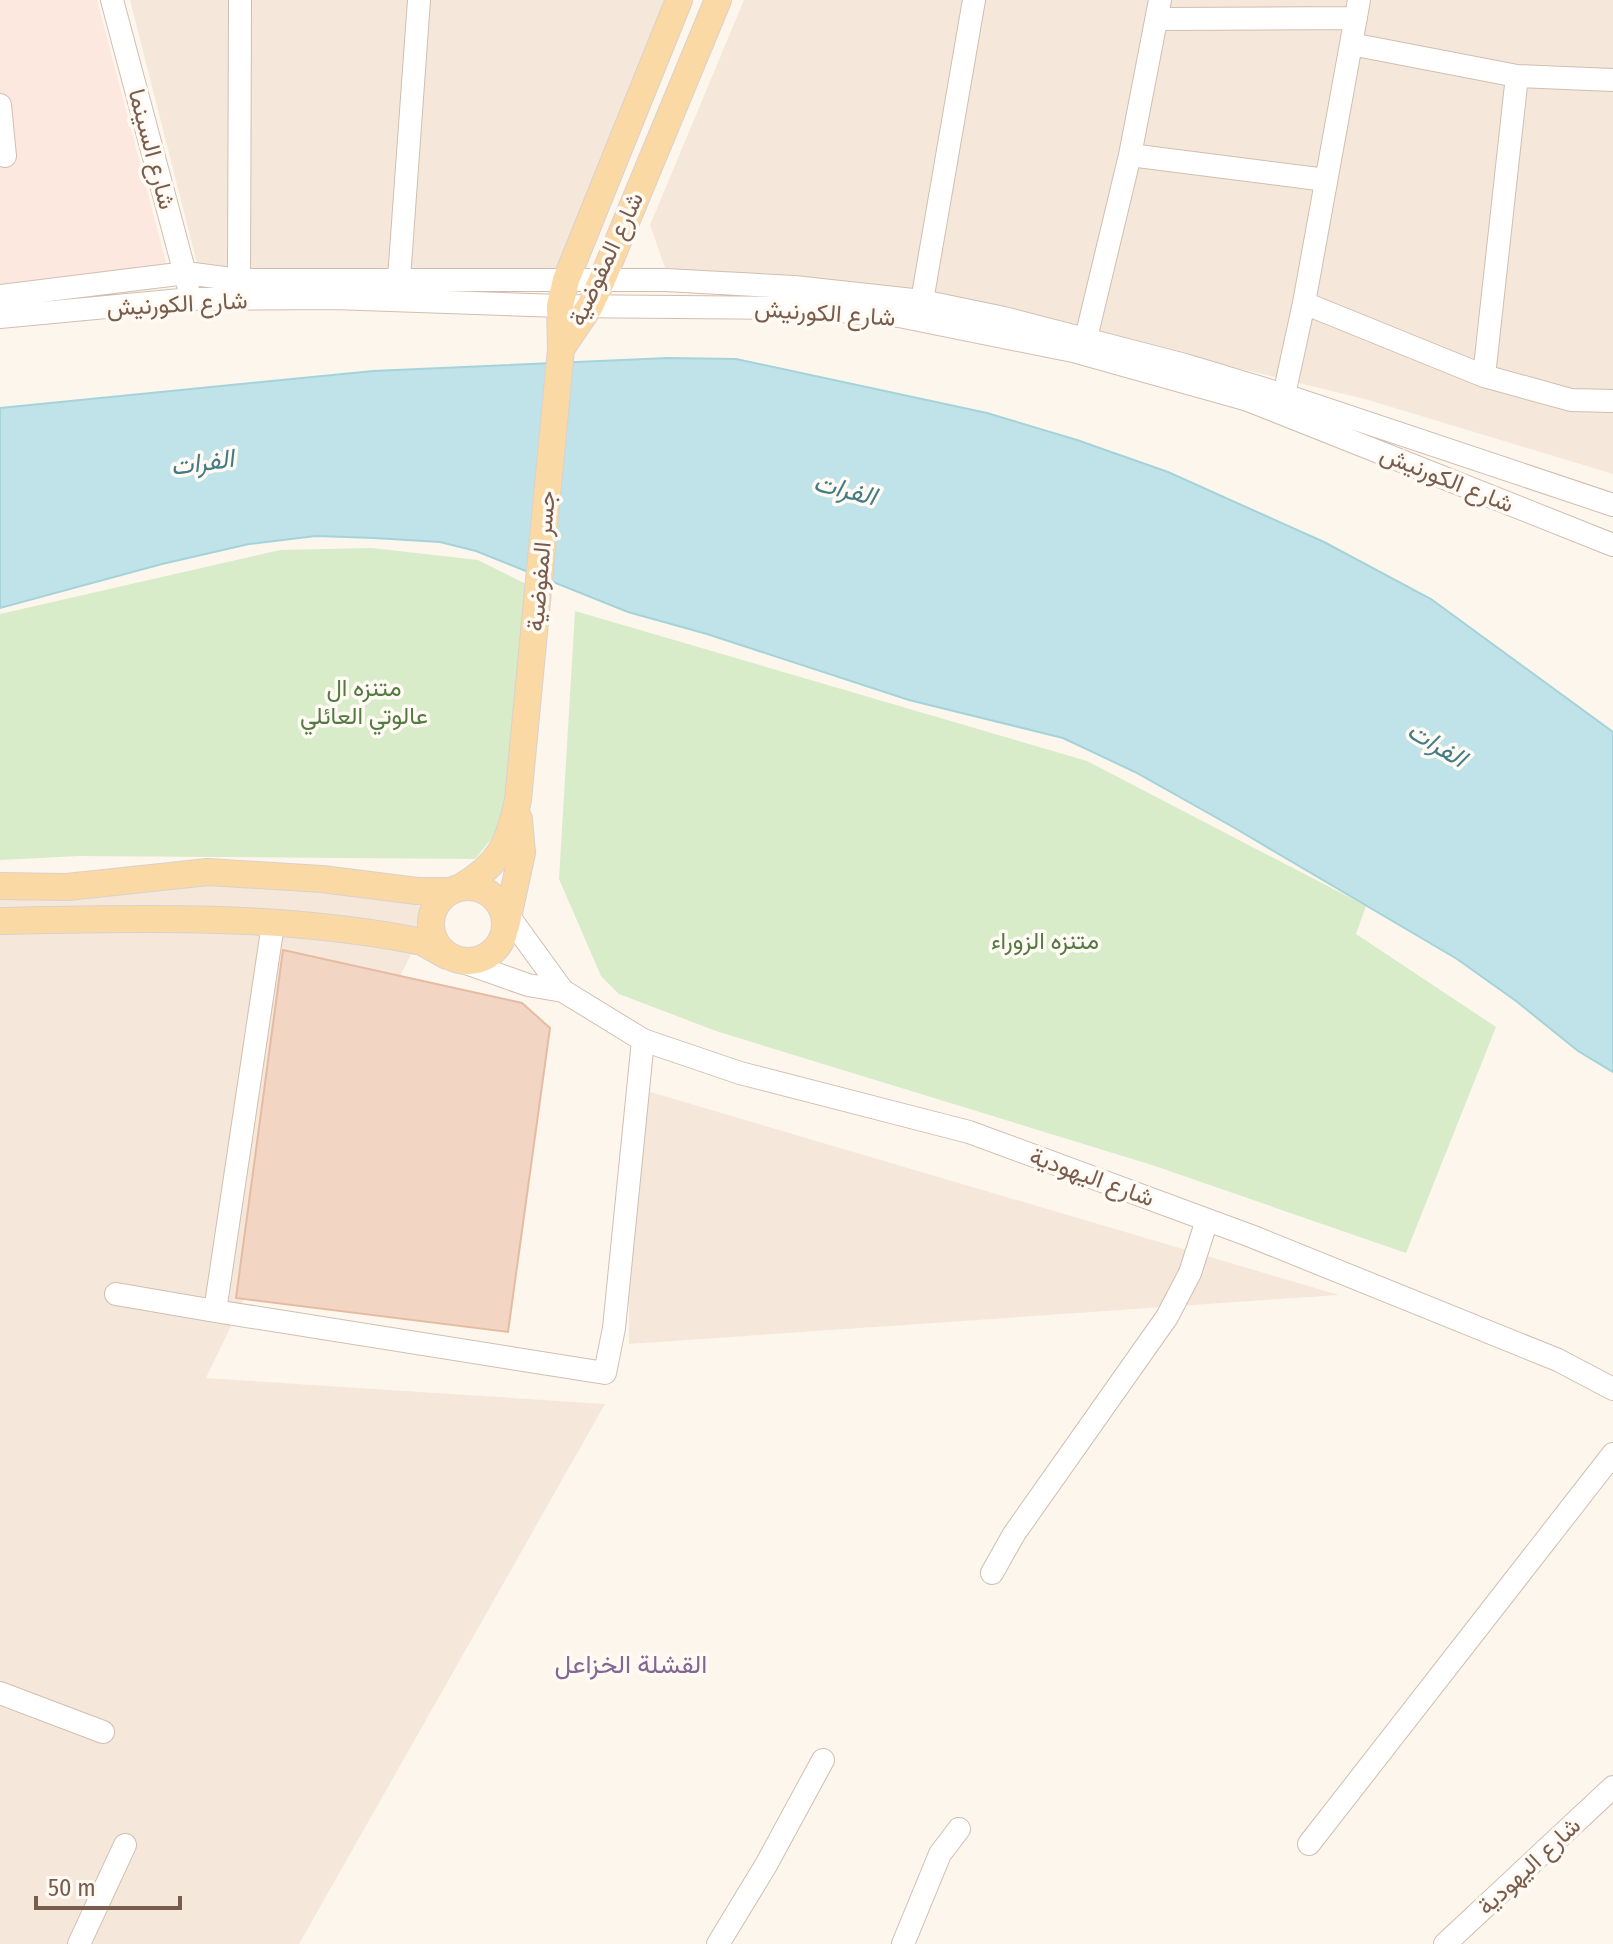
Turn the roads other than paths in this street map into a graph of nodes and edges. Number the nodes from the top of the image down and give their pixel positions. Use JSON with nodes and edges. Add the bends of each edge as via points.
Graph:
{"nodes":[{"id":1,"x":112,"y":0,"type":"edge"},
{"id":2,"x":240,"y":0,"type":"edge"},
{"id":3,"x":419,"y":0,"type":"edge"},
{"id":4,"x":679,"y":0,"type":"edge"},
{"id":5,"x":718,"y":0,"type":"edge"},
{"id":6,"x":974,"y":0,"type":"edge"},
{"id":7,"x":1358,"y":9,"type":"edge"},
{"id":8,"x":1158,"y":10,"type":"edge"},
{"id":9,"x":1351,"y":44,"type":"junction"},
{"id":10,"x":1517,"y":76,"type":"junction"},
{"id":11,"x":1613,"y":80,"type":"edge"},
{"id":12,"x":0,"y":105,"type":"edge"},
{"id":13,"x":1130,"y":155,"type":"junction"},
{"id":14,"x":5,"y":156,"type":"dead end"},
{"id":15,"x":1326,"y":180,"type":"junction"},
{"id":16,"x":186,"y":273,"type":"junction"},
{"id":17,"x":399,"y":279,"type":"junction"},
{"id":18,"x":239,"y":280,"type":"junction"},
{"id":19,"x":566,"y":280,"type":"junction"},
{"id":20,"x":602,"y":280,"type":"junction"},
{"id":21,"x":0,"y":296,"type":"edge"},
{"id":22,"x":191,"y":299,"type":"junction"},
{"id":23,"x":922,"y":301,"type":"junction"},
{"id":24,"x":1304,"y":303,"type":"junction"},
{"id":25,"x":560,"y":306,"type":"junction"},
{"id":26,"x":590,"y":306,"type":"junction"},
{"id":27,"x":0,"y":317,"type":"edge"},
{"id":28,"x":1086,"y":338,"type":"junction"},
{"id":29,"x":561,"y":349,"type":"junction"},
{"id":30,"x":1484,"y":376,"type":"junction"},
{"id":31,"x":1284,"y":395,"type":"junction"},
{"id":32,"x":1613,"y":401,"type":"edge"},
{"id":33,"x":1447,"y":450,"type":"junction"},
{"id":34,"x":1439,"y":476,"type":"junction"},
{"id":35,"x":1613,"y":505,"type":"edge"},
{"id":36,"x":1613,"y":545,"type":"edge"},
{"id":37,"x":518,"y":800,"type":"junction"},
{"id":38,"x":0,"y":886,"type":"edge"},
{"id":39,"x":455,"y":889,"type":"junction"},
{"id":40,"x":505,"y":917,"type":"junction"},
{"id":41,"x":0,"y":921,"type":"edge"},
{"id":42,"x":273,"y":924,"type":"junction"},
{"id":43,"x":454,"y":958,"type":"junction"},
{"id":44,"x":563,"y":991,"type":"junction"},
{"id":45,"x":643,"y":1040,"type":"junction"},
{"id":46,"x":1207,"y":1220,"type":"junction"},
{"id":47,"x":116,"y":1294,"type":"dead end"},
{"id":48,"x":215,"y":1311,"type":"junction"},
{"id":49,"x":1613,"y":1389,"type":"edge"},
{"id":50,"x":1613,"y":1454,"type":"edge"},
{"id":51,"x":992,"y":1573,"type":"dead end"},
{"id":52,"x":0,"y":1693,"type":"edge"},
{"id":53,"x":103,"y":1732,"type":"dead end"},
{"id":54,"x":823,"y":1760,"type":"dead end"},
{"id":55,"x":1613,"y":1787,"type":"edge"},
{"id":56,"x":959,"y":1829,"type":"dead end"},
{"id":57,"x":1309,"y":1844,"type":"dead end"},
{"id":58,"x":125,"y":1845,"type":"dead end"},
{"id":59,"x":79,"y":1944,"type":"edge"},
{"id":60,"x":718,"y":1944,"type":"edge"},
{"id":61,"x":903,"y":1944,"type":"edge"},
{"id":62,"x":1445,"y":1944,"type":"edge"}],
"edges":[{"from":1,"to":16,"type":"street","name":"شارع السينما"},
{"from":2,"to":18,"type":"street"},
{"from":3,"to":17,"type":"street"},
{"from":4,"to":19,"type":"main road","name":"شارع المفوضية"},
{"from":5,"to":20,"type":"main road","name":"شارع المفوضية"},
{"from":6,"to":23,"type":"street"},
{"from":7,"to":8,"type":"street"},
{"from":7,"to":9,"type":"street"},
{"from":8,"to":13,"type":"street"},
{"from":9,"to":10,"type":"street"},
{"from":9,"to":15,"type":"street"},
{"from":10,"to":11,"type":"street"},
{"from":10,"to":30,"type":"street"},
{"from":12,"to":14,"type":"street"},
{"from":13,"to":15,"type":"street"},
{"from":13,"to":28,"type":"street"},
{"from":15,"to":24,"type":"street"},
{"from":16,"to":18,"type":"street","name":"شارع الكورنيش"},
{"from":16,"to":21,"type":"street","name":"شارع الكورنيش"},
{"from":16,"to":22,"type":"street","name":"شارع السينما"},
{"from":17,"to":18,"type":"street","name":"شارع الكورنيش"},
{"from":17,"to":19,"type":"street","name":"شارع الكورنيش"},
{"from":19,"to":20,"type":"street","name":"شارع الكورنيش"},
{"from":19,"to":25,"type":"main road","name":"شارع المفوضية"},
{"from":20,"to":23,"type":"street","name":"شارع الكورنيش","via":[[794,287]]},
{"from":20,"to":26,"type":"main road","name":"شارع المفوضية"},
{"from":22,"to":25,"type":"street","name":"شارع الكورنيش"},
{"from":22,"to":27,"type":"street","name":"شارع الكورنيش"},
{"from":23,"to":28,"type":"street","name":"شارع الكورنيش"},
{"from":24,"to":30,"type":"street"},
{"from":24,"to":31,"type":"street"},
{"from":25,"to":26,"type":"street","name":"شارع الكورنيش"},
{"from":25,"to":29,"type":"main road","name":"شارع المفوضية"},
{"from":26,"to":29,"type":"main road","name":"شارع المفوضية"},
{"from":26,"to":34,"type":"street","name":"شارع الكورنيش","via":[[835,310],[984,332],[1248,400]]},
{"from":28,"to":31,"type":"street","name":"شارع الكورنيش"},
{"from":29,"to":37,"type":"main road","name":"جسر المفوضية"},
{"from":30,"to":32,"type":"street","via":[[1571,400]]},
{"from":31,"to":33,"type":"street","name":"شارع الكورنيش"},
{"from":33,"to":34,"type":"street"},
{"from":33,"to":35,"type":"street","name":"شارع الكورنيش"},
{"from":34,"to":36,"type":"street","name":"شارع الكورنيش"},
{"from":37,"to":39,"type":"main road","via":[[502,850],[477,877]]},
{"from":37,"to":40,"type":"main road","via":[[522,853]]},
{"from":38,"to":39,"type":"main road","via":[[67,887],[208,872],[417,891]]},
{"from":39,"to":40,"type":"main road","via":[[483,890]]},
{"from":39,"to":43,"type":"main road","via":[[439,899],[430,923],[438,947]]},
{"from":40,"to":43,"type":"main road","via":[[494,951],[472,962]]},
{"from":40,"to":44,"type":"street"},
{"from":41,"to":42,"type":"main road","via":[[183,917]]},
{"from":42,"to":43,"type":"main road","via":[[407,939]]},
{"from":42,"to":48,"type":"street"},
{"from":43,"to":44,"type":"street","via":[[528,985]]},
{"from":44,"to":45,"type":"street","name":"شارع اليهودية"},
{"from":45,"to":46,"type":"street","name":"شارع اليهودية","via":[[740,1073],[969,1132]]},
{"from":45,"to":48,"type":"street","via":[[605,1373]]},
{"from":46,"to":49,"type":"street","name":"شارع اليهودية","via":[[1558,1360]]},
{"from":46,"to":51,"type":"street","via":[[1190,1273],[1167,1317]]},
{"from":47,"to":48,"type":"street"},
{"from":50,"to":57,"type":"street"},
{"from":52,"to":53,"type":"street"},
{"from":54,"to":60,"type":"street"},
{"from":55,"to":62,"type":"street","name":"شارع اليهودية"},
{"from":56,"to":61,"type":"street","via":[[940,1854]]},
{"from":58,"to":59,"type":"street"}]}
